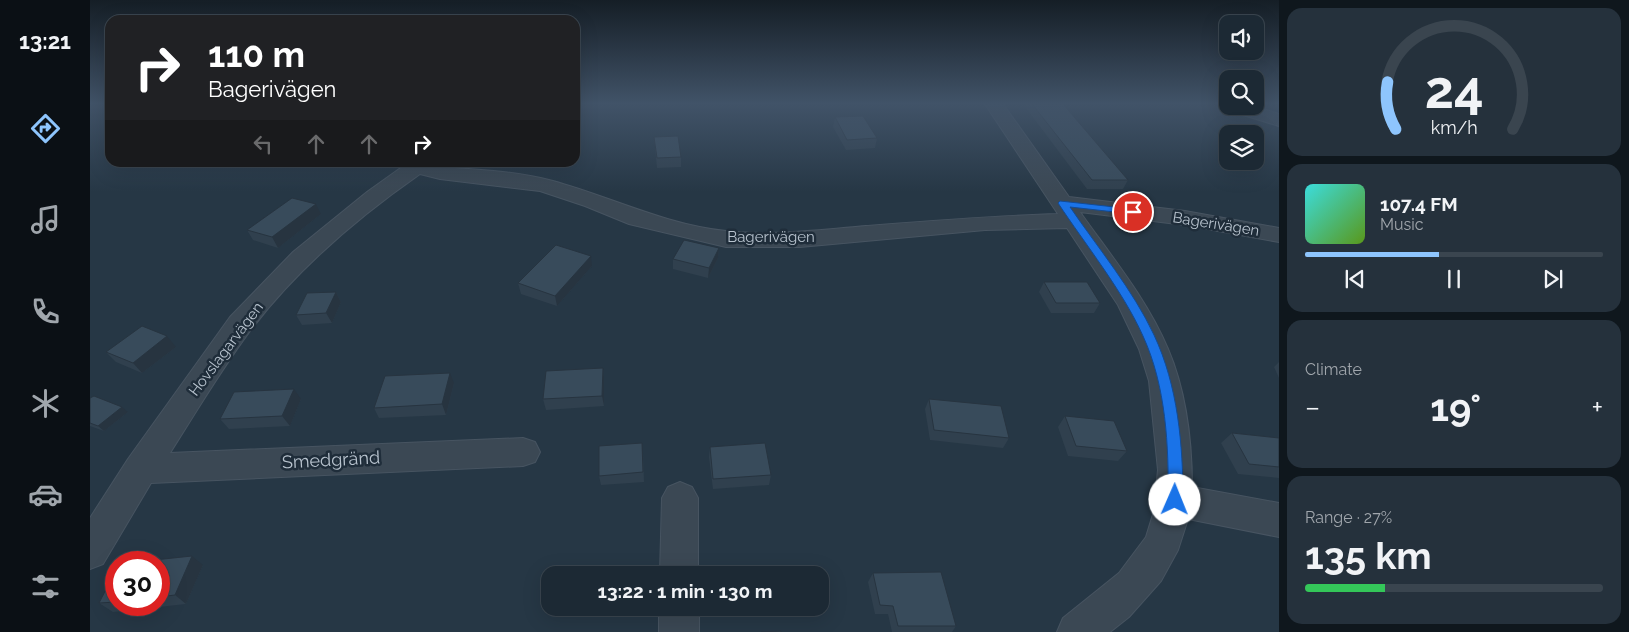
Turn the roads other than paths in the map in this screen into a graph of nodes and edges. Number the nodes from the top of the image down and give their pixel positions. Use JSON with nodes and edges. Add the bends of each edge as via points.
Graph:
{"nodes":[{"id":1,"x":1014,"y":133,"type":"edge"},
{"id":2,"x":417,"y":167,"type":"edge"},
{"id":3,"x":425,"y":167,"type":"edge"},
{"id":4,"x":1068,"y":212,"type":"junction"},
{"id":5,"x":1279,"y":235,"type":"edge"},
{"id":6,"x":523,"y":452,"type":"dead end"},
{"id":7,"x":140,"y":469,"type":"junction"},
{"id":8,"x":680,"y":498,"type":"dead end"},
{"id":9,"x":1175,"y":500,"type":"junction"},
{"id":10,"x":1279,"y":520,"type":"edge"},
{"id":11,"x":90,"y":551,"type":"edge"},
{"id":12,"x":680,"y":566,"type":"edge"},
{"id":13,"x":679,"y":616,"type":"edge"},
{"id":14,"x":679,"y":632,"type":"edge"},
{"id":15,"x":1077,"y":632,"type":"edge"}],
"edges":[{"from":1,"to":4,"type":"street"},
{"from":2,"to":7,"type":"street","name":"Hovslagarvägen","via":[[364,205],[292,268],[241,324]]},
{"from":3,"to":4,"type":"street","name":"Bagerivägen","via":[[440,173],[545,186],[637,219],[726,239],[780,240],[985,223]]},
{"from":4,"to":5,"type":"street","name":"Bagerivägen","via":[[1185,218]]},
{"from":4,"to":9,"type":"street","via":[[1129,301],[1161,368],[1176,451]]},
{"from":6,"to":7,"type":"street","name":"Smedgränd"},
{"from":7,"to":11,"type":"street","name":"Hovslagarvägen"},
{"from":8,"to":12,"type":"street"},
{"from":9,"to":10,"type":"street"},
{"from":9,"to":15,"type":"street","via":[[1168,530],[1148,567],[1125,595]]},
{"from":13,"to":14,"type":"street"}]}
